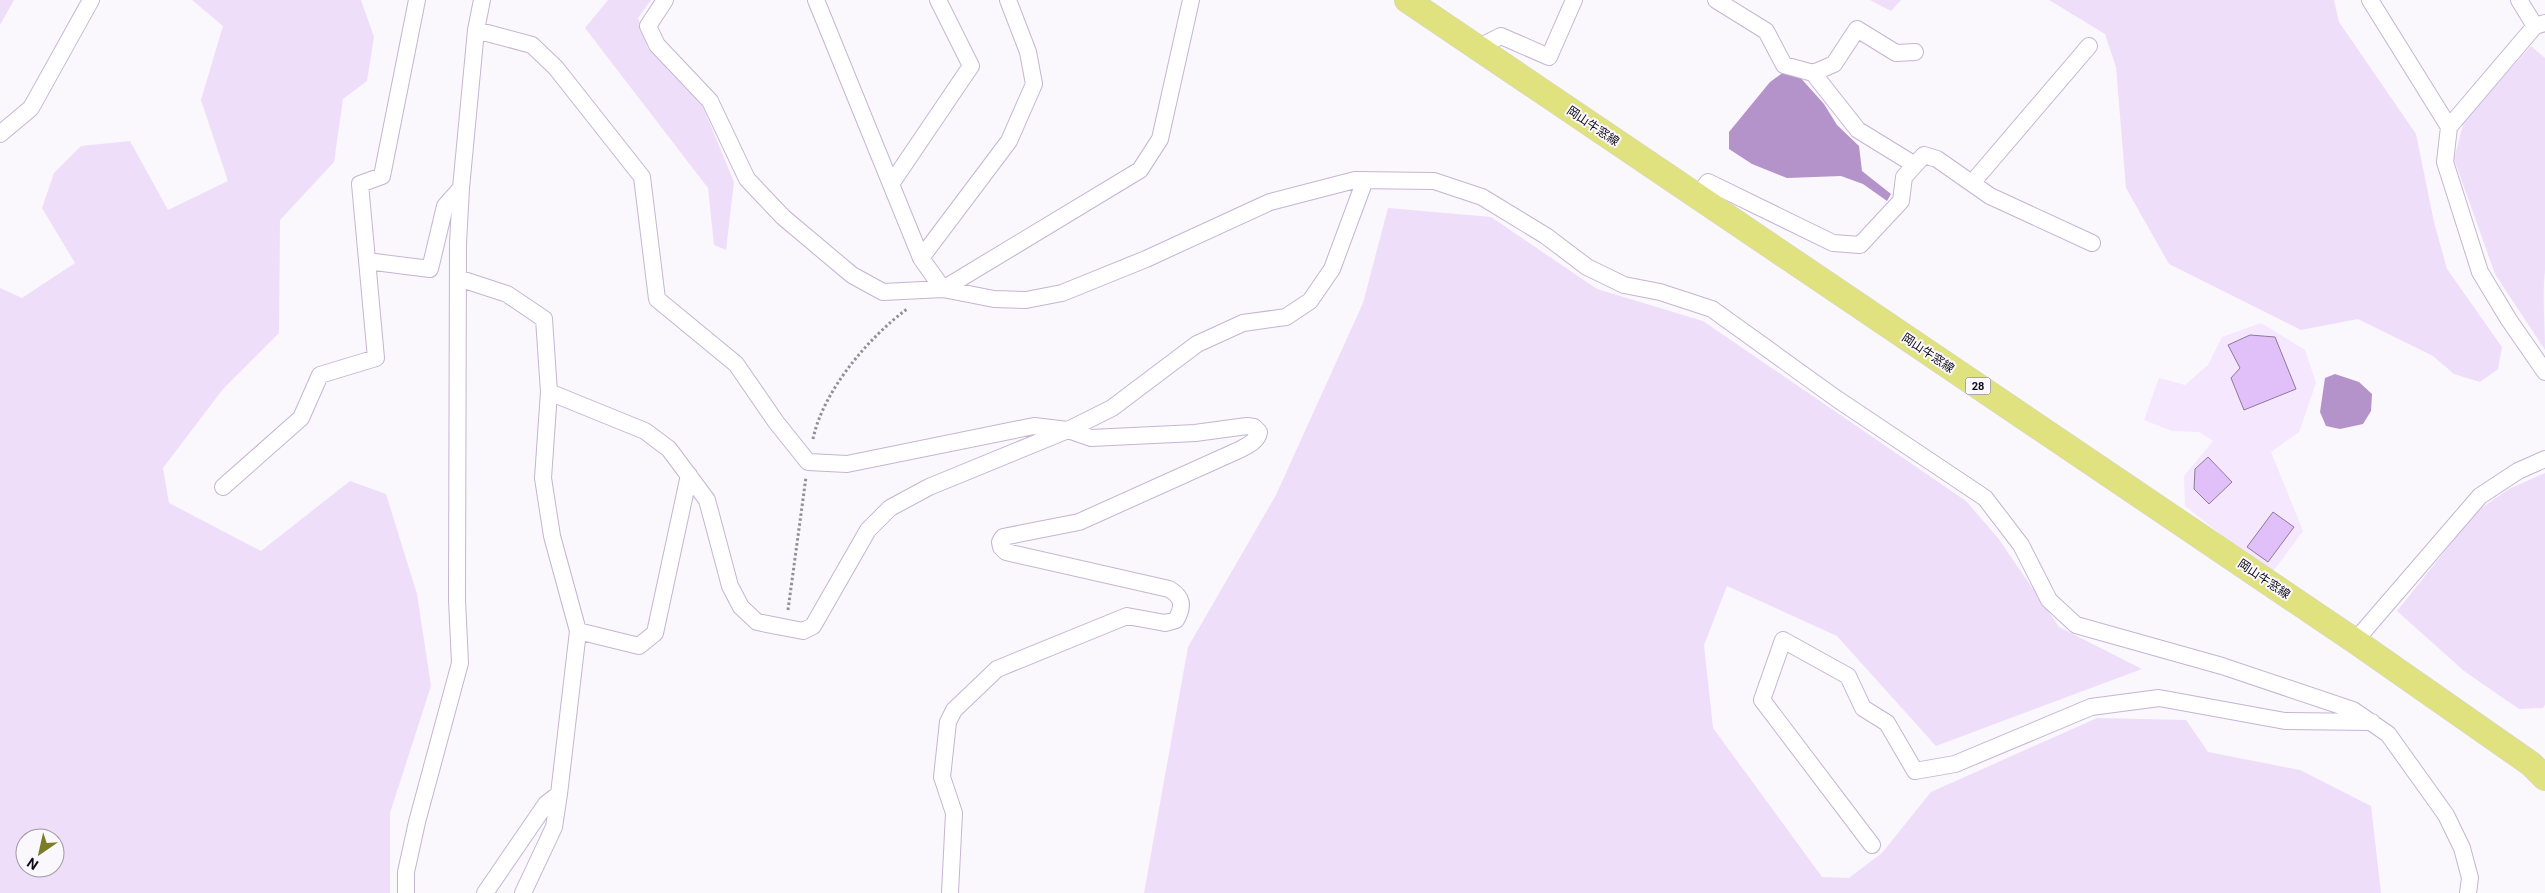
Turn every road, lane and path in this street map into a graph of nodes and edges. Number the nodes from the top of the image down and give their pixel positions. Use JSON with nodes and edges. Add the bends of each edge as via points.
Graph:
{"nodes":[{"id":1,"x":91,"y":0,"type":"edge"},
{"id":2,"x":417,"y":0,"type":"edge"},
{"id":3,"x":482,"y":0,"type":"edge"},
{"id":4,"x":665,"y":0,"type":"edge"},
{"id":5,"x":816,"y":0,"type":"edge"},
{"id":6,"x":938,"y":0,"type":"edge"},
{"id":7,"x":1008,"y":0,"type":"edge"},
{"id":8,"x":1191,"y":0,"type":"edge"},
{"id":9,"x":1407,"y":0,"type":"edge"},
{"id":10,"x":1574,"y":0,"type":"edge"},
{"id":11,"x":1716,"y":0,"type":"edge"},
{"id":12,"x":2370,"y":0,"type":"edge"},
{"id":13,"x":2519,"y":0,"type":"edge"},
{"id":14,"x":2540,"y":24,"type":"edge"},
{"id":15,"x":476,"y":30,"type":"junction"},
{"id":16,"x":2089,"y":46,"type":"dead end"},
{"id":17,"x":1477,"y":48,"type":"junction"},
{"id":18,"x":1915,"y":52,"type":"dead end"},
{"id":19,"x":1813,"y":73,"type":"junction"},
{"id":20,"x":2449,"y":127,"type":"junction"},
{"id":21,"x":0,"y":134,"type":"edge"},
{"id":22,"x":1915,"y":165,"type":"junction"},
{"id":23,"x":1365,"y":180,"type":"junction"},
{"id":24,"x":1972,"y":183,"type":"junction"},
{"id":25,"x":891,"y":184,"type":"junction"},
{"id":26,"x":461,"y":188,"type":"junction"},
{"id":27,"x":1697,"y":196,"type":"junction"},
{"id":28,"x":2092,"y":243,"type":"dead end"},
{"id":29,"x":922,"y":258,"type":"junction"},
{"id":30,"x":367,"y":261,"type":"junction"},
{"id":31,"x":458,"y":278,"type":"junction"},
{"id":32,"x":943,"y":289,"type":"junction"},
{"id":33,"x":910,"y":307,"type":"dead end"},
{"id":34,"x":2545,"y":372,"type":"edge"},
{"id":35,"x":550,"y":392,"type":"junction"},
{"id":36,"x":1068,"y":430,"type":"junction"},
{"id":37,"x":2545,"y":459,"type":"edge"},
{"id":38,"x":808,"y":462,"type":"junction"},
{"id":39,"x":689,"y":475,"type":"junction"},
{"id":40,"x":223,"y":487,"type":"dead end"},
{"id":41,"x":786,"y":628,"type":"junction"},
{"id":42,"x":578,"y":631,"type":"junction"},
{"id":43,"x":2354,"y":640,"type":"junction"},
{"id":44,"x":2372,"y":722,"type":"junction"},
{"id":45,"x":2545,"y":778,"type":"edge"},
{"id":46,"x":560,"y":794,"type":"junction"},
{"id":47,"x":1872,"y":845,"type":"dead end"},
{"id":48,"x":406,"y":893,"type":"edge"},
{"id":49,"x":485,"y":893,"type":"edge"},
{"id":50,"x":523,"y":893,"type":"edge"},
{"id":51,"x":950,"y":893,"type":"edge"},
{"id":52,"x":2468,"y":893,"type":"edge"}],
"edges":[{"from":1,"to":21,"type":"street","via":[[31,108]]},
{"from":2,"to":30,"type":"street","via":[[382,176],[360,184]]},
{"from":3,"to":15,"type":"street"},
{"from":4,"to":32,"type":"street","via":[[648,26],[657,45],[710,101],[747,178],[783,217],[852,274],[883,292]]},
{"from":5,"to":25,"type":"street"},
{"from":6,"to":25,"type":"street","via":[[971,66]]},
{"from":7,"to":29,"type":"street","via":[[1028,52],[1034,84],[1009,141]]},
{"from":8,"to":32,"type":"street","via":[[1160,139],[1140,170]]},
{"from":9,"to":17,"type":"main road","name":"岡山牛窓線","number":"28"},
{"from":10,"to":17,"type":"street","via":[[1549,57],[1500,36]]},
{"from":11,"to":19,"type":"street","via":[[1766,31],[1784,66]]},
{"from":12,"to":20,"type":"street"},
{"from":13,"to":14,"type":"street"},
{"from":14,"to":20,"type":"street"},
{"from":15,"to":26,"type":"street"},
{"from":15,"to":38,"type":"street","via":[[532,45],[556,68],[642,177],[657,299],[736,364]]},
{"from":16,"to":24,"type":"street"},
{"from":17,"to":27,"type":"main road","name":"岡山牛窓線","number":"28"},
{"from":18,"to":19,"type":"street","via":[[1896,53],[1857,29],[1834,64]]},
{"from":19,"to":22,"type":"street","via":[[1858,130]]},
{"from":20,"to":34,"type":"street","via":[[2445,162],[2480,272]]},
{"from":22,"to":24,"type":"street","via":[[1924,155],[1937,159]]},
{"from":22,"to":27,"type":"street","via":[[1904,176],[1901,201],[1860,245],[1833,244],[1708,182]]},
{"from":23,"to":32,"type":"street","via":[[1270,202],[1146,259],[1062,293],[1026,300],[994,299]]},
{"from":23,"to":36,"type":"street","via":[[1332,269],[1310,301],[1286,317],[1243,323],[1196,344],[1112,408]]},
{"from":23,"to":44,"type":"street","via":[[1434,181],[1482,197],[1595,271],[1624,286],[1660,292],[1712,309],[1837,400],[1985,498],[2021,545],[2049,600],[2076,625],[2222,666],[2353,710]]},
{"from":24,"to":28,"type":"street","via":[[1990,196]]},
{"from":25,"to":29,"type":"street"},
{"from":26,"to":30,"type":"street","via":[[445,206],[430,269]]},
{"from":26,"to":31,"type":"street"},
{"from":27,"to":43,"type":"main road","name":"岡山牛窓線","number":"28"},
{"from":29,"to":32,"type":"street"},
{"from":30,"to":40,"type":"street","via":[[376,358],[320,374],[301,418]]},
{"from":31,"to":35,"type":"street","via":[[507,294],[544,320]]},
{"from":31,"to":48,"type":"street","via":[[457,600],[460,663],[417,822],[406,872]]},
{"from":33,"to":38,"type":"path","via":[[864,348],[842,378],[816,425]]},
{"from":35,"to":39,"type":"street","via":[[645,431],[670,449]]},
{"from":35,"to":42,"type":"street","via":[[543,478],[552,536]]},
{"from":36,"to":38,"type":"street","via":[[1034,426],[847,464]]},
{"from":36,"to":41,"type":"street","via":[[929,487],[890,508],[868,530],[813,626],[803,631]]},
{"from":36,"to":51,"type":"street","via":[[1090,438],[1195,433],[1246,426],[1259,432],[1252,442],[1239,450],[1079,522],[1003,537],[1001,548],[1006,552],[1169,589],[1182,601],[1182,610],[1176,620],[1166,622],[1127,616],[997,669],[954,710],[948,722],[942,777],[954,813]]},
{"from":37,"to":43,"type":"street","via":[[2518,471],[2480,496]]},
{"from":38,"to":41,"type":"path"},
{"from":39,"to":41,"type":"street","via":[[707,500],[730,586],[741,608],[757,622]]},
{"from":39,"to":42,"type":"street","via":[[654,634],[639,646]]},
{"from":42,"to":46,"type":"street"},
{"from":43,"to":45,"type":"main road","name":"岡山牛窓線","number":"28","via":[[2531,764]]},
{"from":44,"to":47,"type":"street","via":[[2286,721],[2159,698],[2091,707],[1955,764],[1914,771],[1887,723],[1863,708],[1848,676],[1783,640],[1762,700]]},
{"from":44,"to":52,"type":"street","via":[[2388,734],[2446,815],[2462,848],[2470,878]]},
{"from":46,"to":49,"type":"street","via":[[546,804]]},
{"from":46,"to":50,"type":"street","via":[[554,827]]}]}
